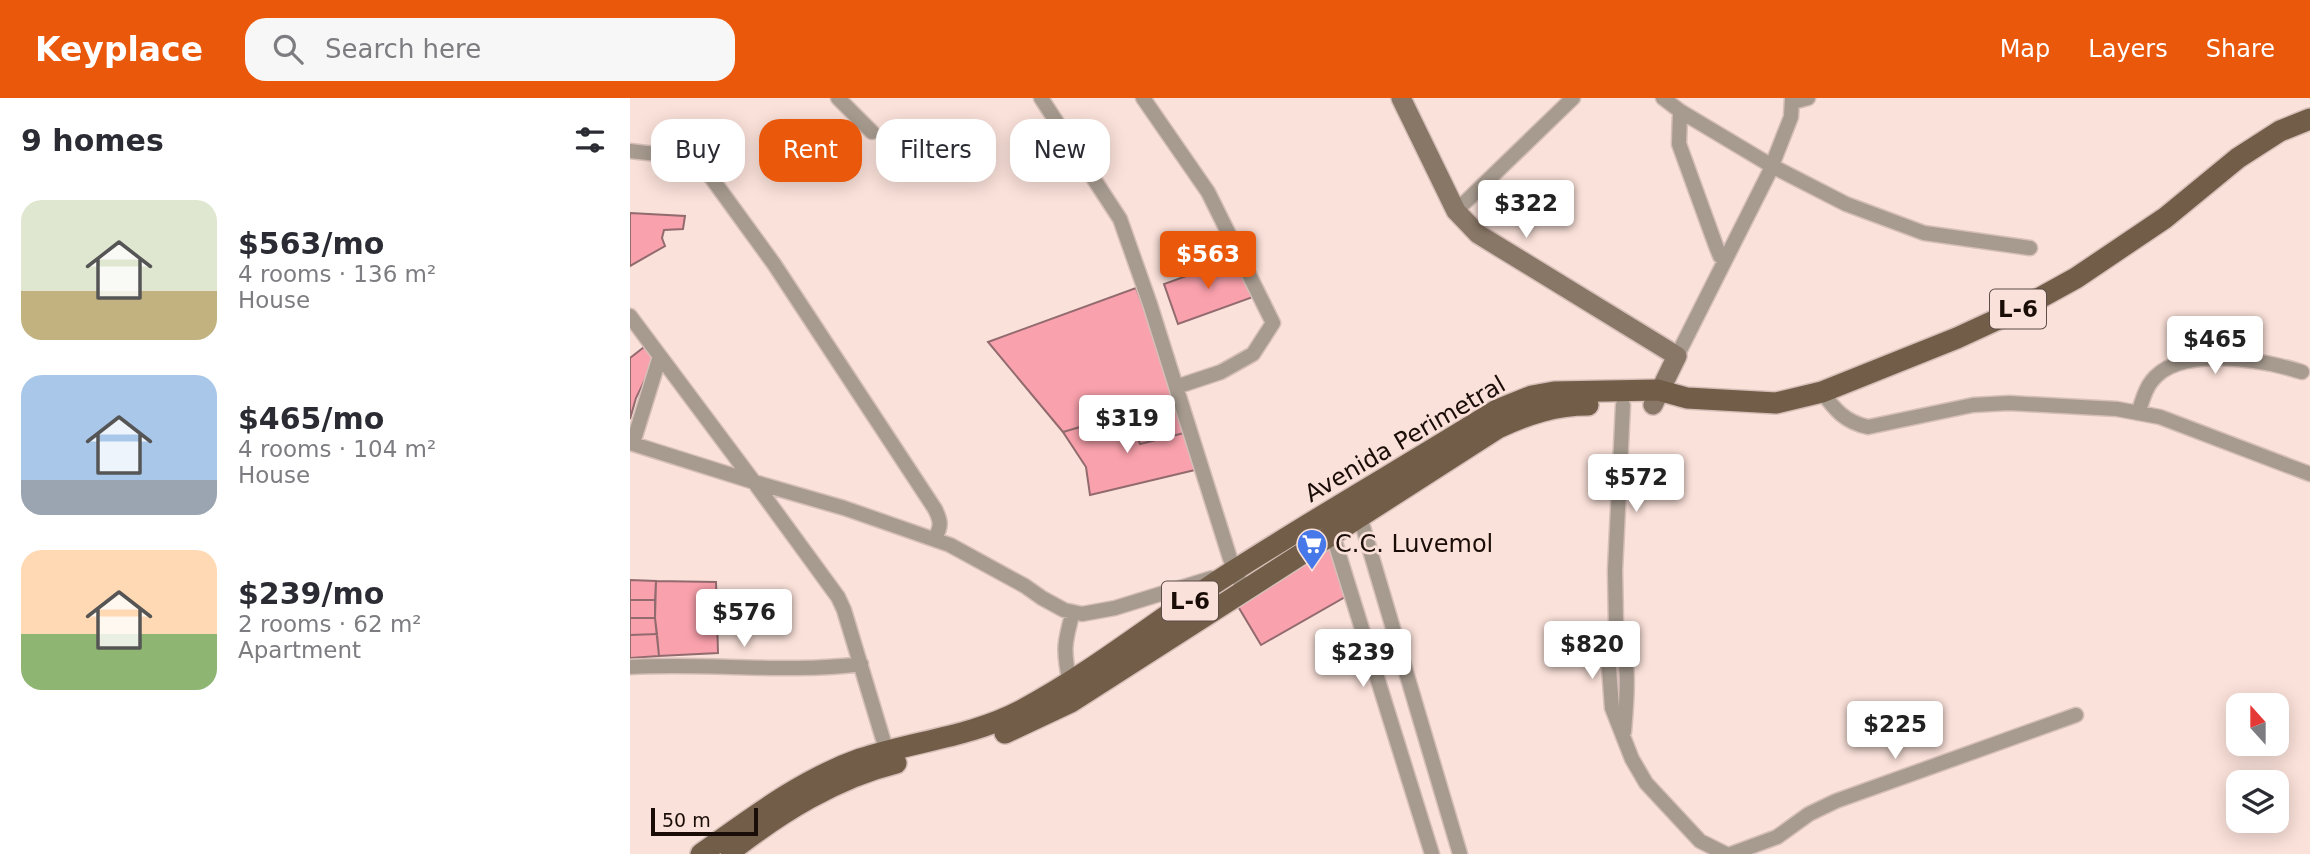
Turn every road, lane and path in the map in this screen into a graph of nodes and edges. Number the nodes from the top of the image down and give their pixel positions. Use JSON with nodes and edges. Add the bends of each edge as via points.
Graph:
{"nodes":[{"id":1,"x":838,"y":98,"type":"edge"},
{"id":2,"x":1041,"y":98,"type":"edge"},
{"id":3,"x":1143,"y":98,"type":"edge"},
{"id":4,"x":1401,"y":98,"type":"edge"},
{"id":5,"x":1573,"y":98,"type":"edge"},
{"id":6,"x":1663,"y":98,"type":"edge"},
{"id":7,"x":1808,"y":98,"type":"edge"},
{"id":8,"x":1793,"y":100,"type":"edge"},
{"id":9,"x":1680,"y":111,"type":"junction"},
{"id":10,"x":2310,"y":119,"type":"edge"},
{"id":11,"x":872,"y":132,"type":"dead end"},
{"id":12,"x":630,"y":151,"type":"edge"},
{"id":13,"x":1772,"y":166,"type":"junction"},
{"id":14,"x":1456,"y":211,"type":"junction"},
{"id":15,"x":2030,"y":248,"type":"dead end"},
{"id":16,"x":1725,"y":260,"type":"junction"},
{"id":17,"x":630,"y":316,"type":"edge"},
{"id":18,"x":660,"y":356,"type":"junction"},
{"id":19,"x":1677,"y":356,"type":"junction"},
{"id":20,"x":2302,"y":372,"type":"dead end"},
{"id":21,"x":1176,"y":387,"type":"junction"},
{"id":22,"x":1822,"y":392,"type":"junction"},
{"id":23,"x":1655,"y":397,"type":"junction"},
{"id":24,"x":1623,"y":405,"type":"junction"},
{"id":25,"x":2138,"y":413,"type":"junction"},
{"id":26,"x":631,"y":443,"type":"edge"},
{"id":27,"x":2310,"y":474,"type":"edge"},
{"id":28,"x":754,"y":482,"type":"junction"},
{"id":29,"x":1358,"y":507,"type":"junction"},
{"id":30,"x":1330,"y":525,"type":"junction"},
{"id":31,"x":934,"y":539,"type":"junction"},
{"id":32,"x":1234,"y":571,"type":"junction"},
{"id":33,"x":1245,"y":590,"type":"junction"},
{"id":34,"x":1073,"y":612,"type":"junction"},
{"id":35,"x":861,"y":664,"type":"junction"},
{"id":36,"x":630,"y":667,"type":"edge"},
{"id":37,"x":1070,"y":683,"type":"junction"},
{"id":38,"x":2076,"y":715,"type":"dead end"},
{"id":39,"x":889,"y":757,"type":"junction"},
{"id":40,"x":701,"y":854,"type":"edge"},
{"id":41,"x":726,"y":854,"type":"edge"},
{"id":42,"x":1432,"y":854,"type":"edge"},
{"id":43,"x":1460,"y":854,"type":"edge"},
{"id":44,"x":1729,"y":854,"type":"edge"}],
"edges":[{"from":1,"to":11,"type":"street"},
{"from":2,"to":21,"type":"street","via":[[1120,219]]},
{"from":3,"to":21,"type":"street","via":[[1208,192],[1273,323],[1253,354],[1221,372]]},
{"from":4,"to":14,"type":"street"},
{"from":5,"to":14,"type":"street"},
{"from":6,"to":9,"type":"street"},
{"from":7,"to":8,"type":"street"},
{"from":8,"to":13,"type":"street"},
{"from":9,"to":13,"type":"street"},
{"from":9,"to":16,"type":"street","via":[[1679,144]]},
{"from":10,"to":22,"type":"main road","number":"L-6","via":[[2280,131],[2238,158],[2165,218],[2076,278],[1957,338]]},
{"from":12,"to":31,"type":"street","via":[[687,159],[705,169],[774,264],[934,509],[940,530]]},
{"from":13,"to":15,"type":"street","via":[[1846,204],[1924,233]]},
{"from":13,"to":16,"type":"street"},
{"from":14,"to":19,"type":"street","via":[[1478,234]]},
{"from":16,"to":19,"type":"street"},
{"from":17,"to":18,"type":"street"},
{"from":18,"to":26,"type":"street"},
{"from":18,"to":28,"type":"street"},
{"from":19,"to":23,"type":"street"},
{"from":20,"to":25,"type":"street","via":[[2207,358],[2175,364],[2151,382]]},
{"from":21,"to":32,"type":"street"},
{"from":22,"to":23,"type":"main road","name":"Avenida Perimetral","number":"L-6","via":[[1776,403]]},
{"from":22,"to":25,"type":"street","via":[[1841,417],[1868,427],[1985,404],[2064,405]]},
{"from":23,"to":24,"type":"main road","name":"Avenida Perimetral","number":"L-6"},
{"from":23,"to":29,"type":"main road","name":"Avenida Perimetral","number":"L-6","via":[[1554,392],[1515,402]]},
{"from":24,"to":29,"type":"main road","name":"Avenida Perimetral","number":"L-6","via":[[1552,407],[1523,417]]},
{"from":24,"to":44,"type":"street","via":[[1615,570],[1616,624],[1624,641],[1626,664],[1624,733],[1639,772],[1655,793],[1700,841]]},
{"from":25,"to":27,"type":"street","via":[[2207,433]]},
{"from":26,"to":28,"type":"street"},
{"from":28,"to":31,"type":"street"},
{"from":28,"to":35,"type":"street","via":[[838,597]]},
{"from":29,"to":30,"type":"main road","name":"Avenida Perimetral","number":"L-6"},
{"from":29,"to":43,"type":"street"},
{"from":30,"to":32,"type":"main road","name":"Avenida Perimetral","number":"L-6"},
{"from":30,"to":33,"type":"main road","name":"Avenida Perimetral","number":"L-6"},
{"from":30,"to":42,"type":"street"},
{"from":31,"to":34,"type":"street"},
{"from":32,"to":33,"type":"street"},
{"from":32,"to":34,"type":"street","via":[[1115,608]]},
{"from":32,"to":37,"type":"main road","name":"Avenida Perimetral","number":"L-6"},
{"from":33,"to":39,"type":"main road","name":"Avenida Perimetral","number":"L-6","via":[[1071,702],[986,740]]},
{"from":34,"to":37,"type":"street","via":[[1064,642]]},
{"from":35,"to":36,"type":"street"},
{"from":35,"to":39,"type":"street"},
{"from":37,"to":39,"type":"main road","name":"Avenida Perimetral","number":"L-6","via":[[986,726]]},
{"from":38,"to":44,"type":"street","via":[[1836,801],[1777,837]]},
{"from":39,"to":40,"type":"main road","name":"Avenida Perimetral","number":"L-6","via":[[858,760],[799,787]]},
{"from":39,"to":41,"type":"main road","name":"Avenida Perimetral","number":"L-6","via":[[798,804]]}]}
